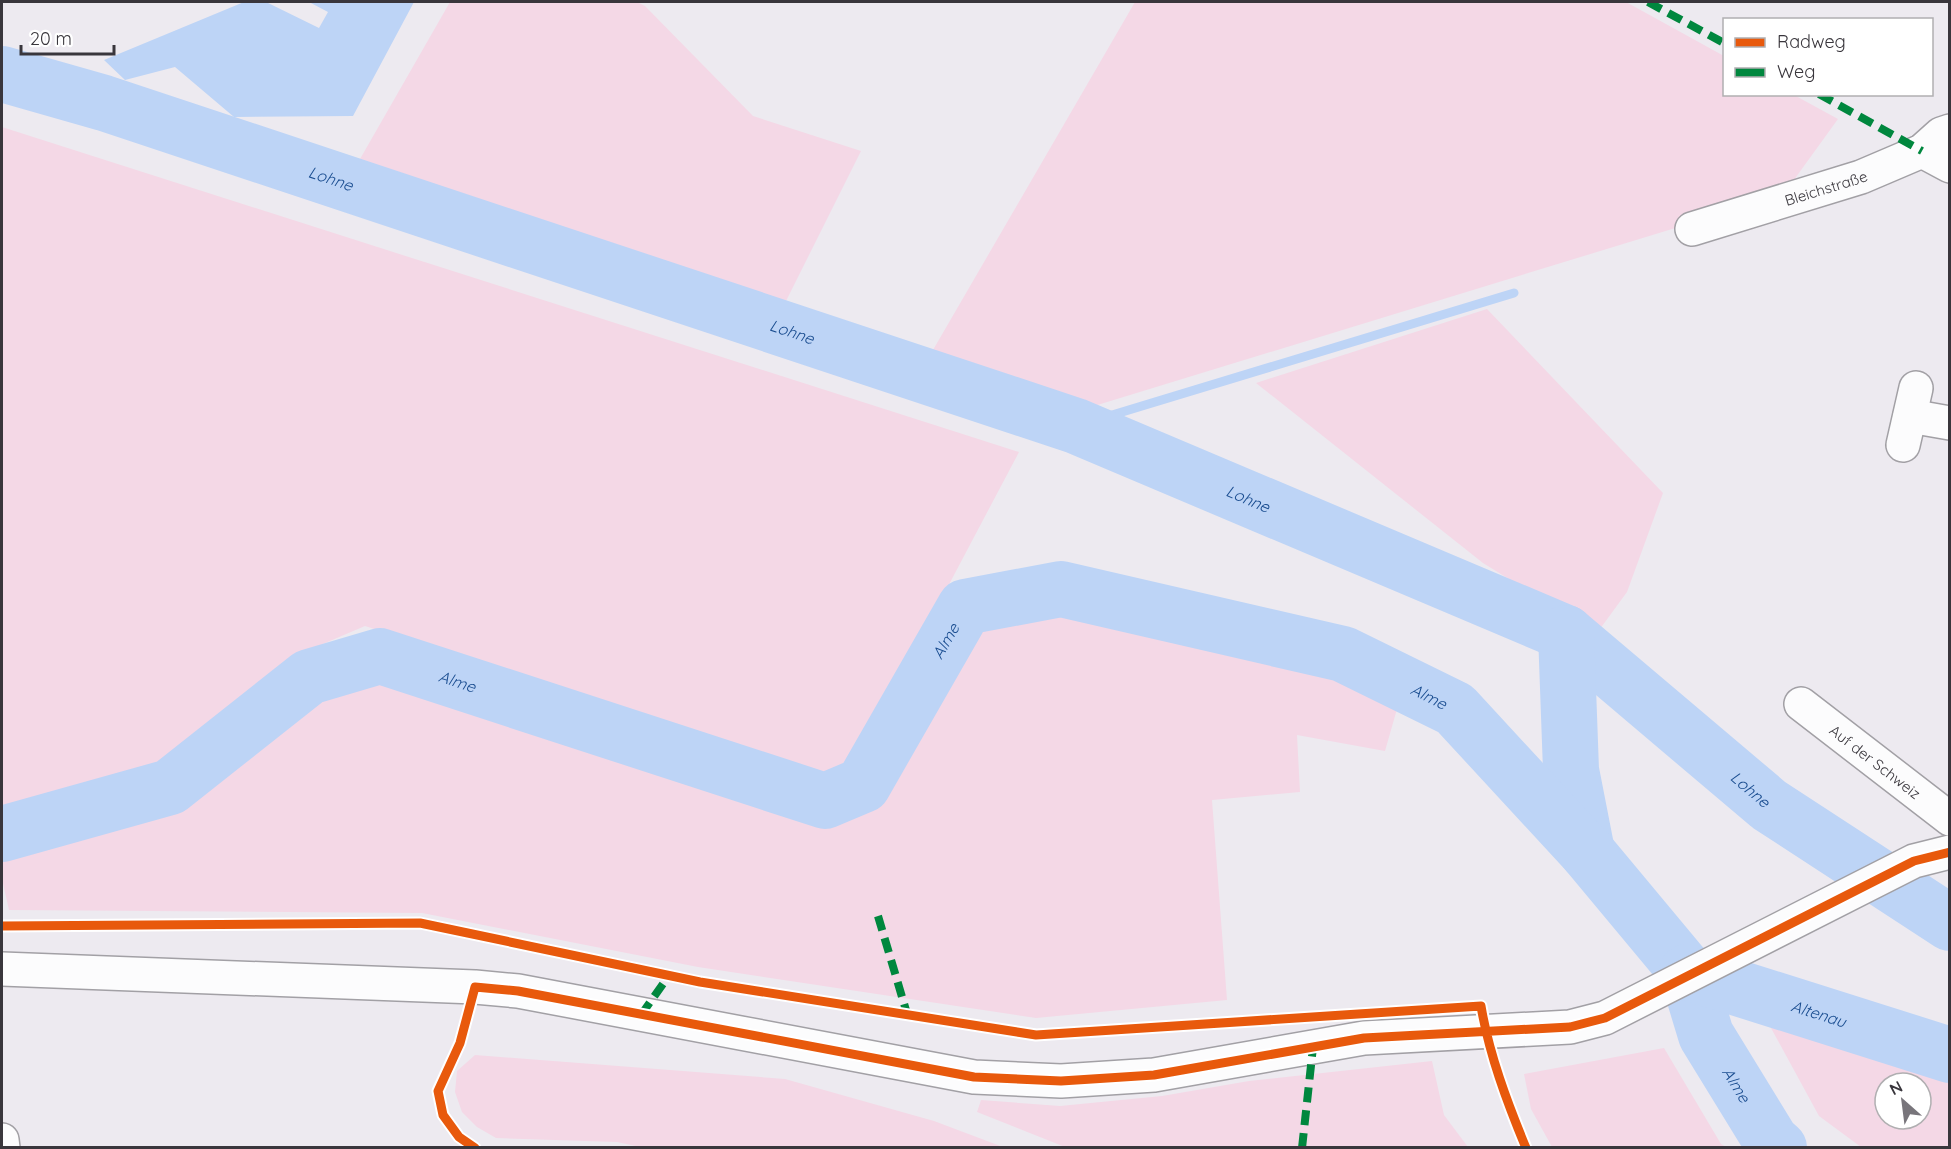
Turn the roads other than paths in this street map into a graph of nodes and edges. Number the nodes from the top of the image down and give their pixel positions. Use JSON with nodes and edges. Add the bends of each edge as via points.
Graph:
{"nodes":[{"id":1,"x":1950,"y":131,"type":"edge"},
{"id":2,"x":1936,"y":158,"type":"edge"},
{"id":3,"x":1692,"y":229,"type":"dead end"},
{"id":4,"x":1910,"y":416,"type":"dead end"},
{"id":5,"x":1950,"y":423,"type":"edge"},
{"id":6,"x":1801,"y":704,"type":"dead end"},
{"id":7,"x":1950,"y":819,"type":"edge"},
{"id":8,"x":1950,"y":852,"type":"edge"},
{"id":9,"x":2,"y":969,"type":"edge"},
{"id":10,"x":2,"y":1140,"type":"edge"},
{"id":11,"x":3,"y":1148,"type":"edge"}],
"edges":[{"from":1,"to":2,"type":"main road","name":"Bleichstraße","via":[[1941,134]]},
{"from":2,"to":3,"type":"main road","name":"Bleichstraße"},
{"from":4,"to":5,"type":"main road"},
{"from":6,"to":7,"type":"main road","name":"Auf der Schweiz"},
{"from":8,"to":9,"type":"main road","via":[[1914,861],[1605,1018],[1570,1027],[1364,1038],[1154,1075],[1061,1081],[974,1077],[518,991]]},
{"from":10,"to":11,"type":"main road"}]}
